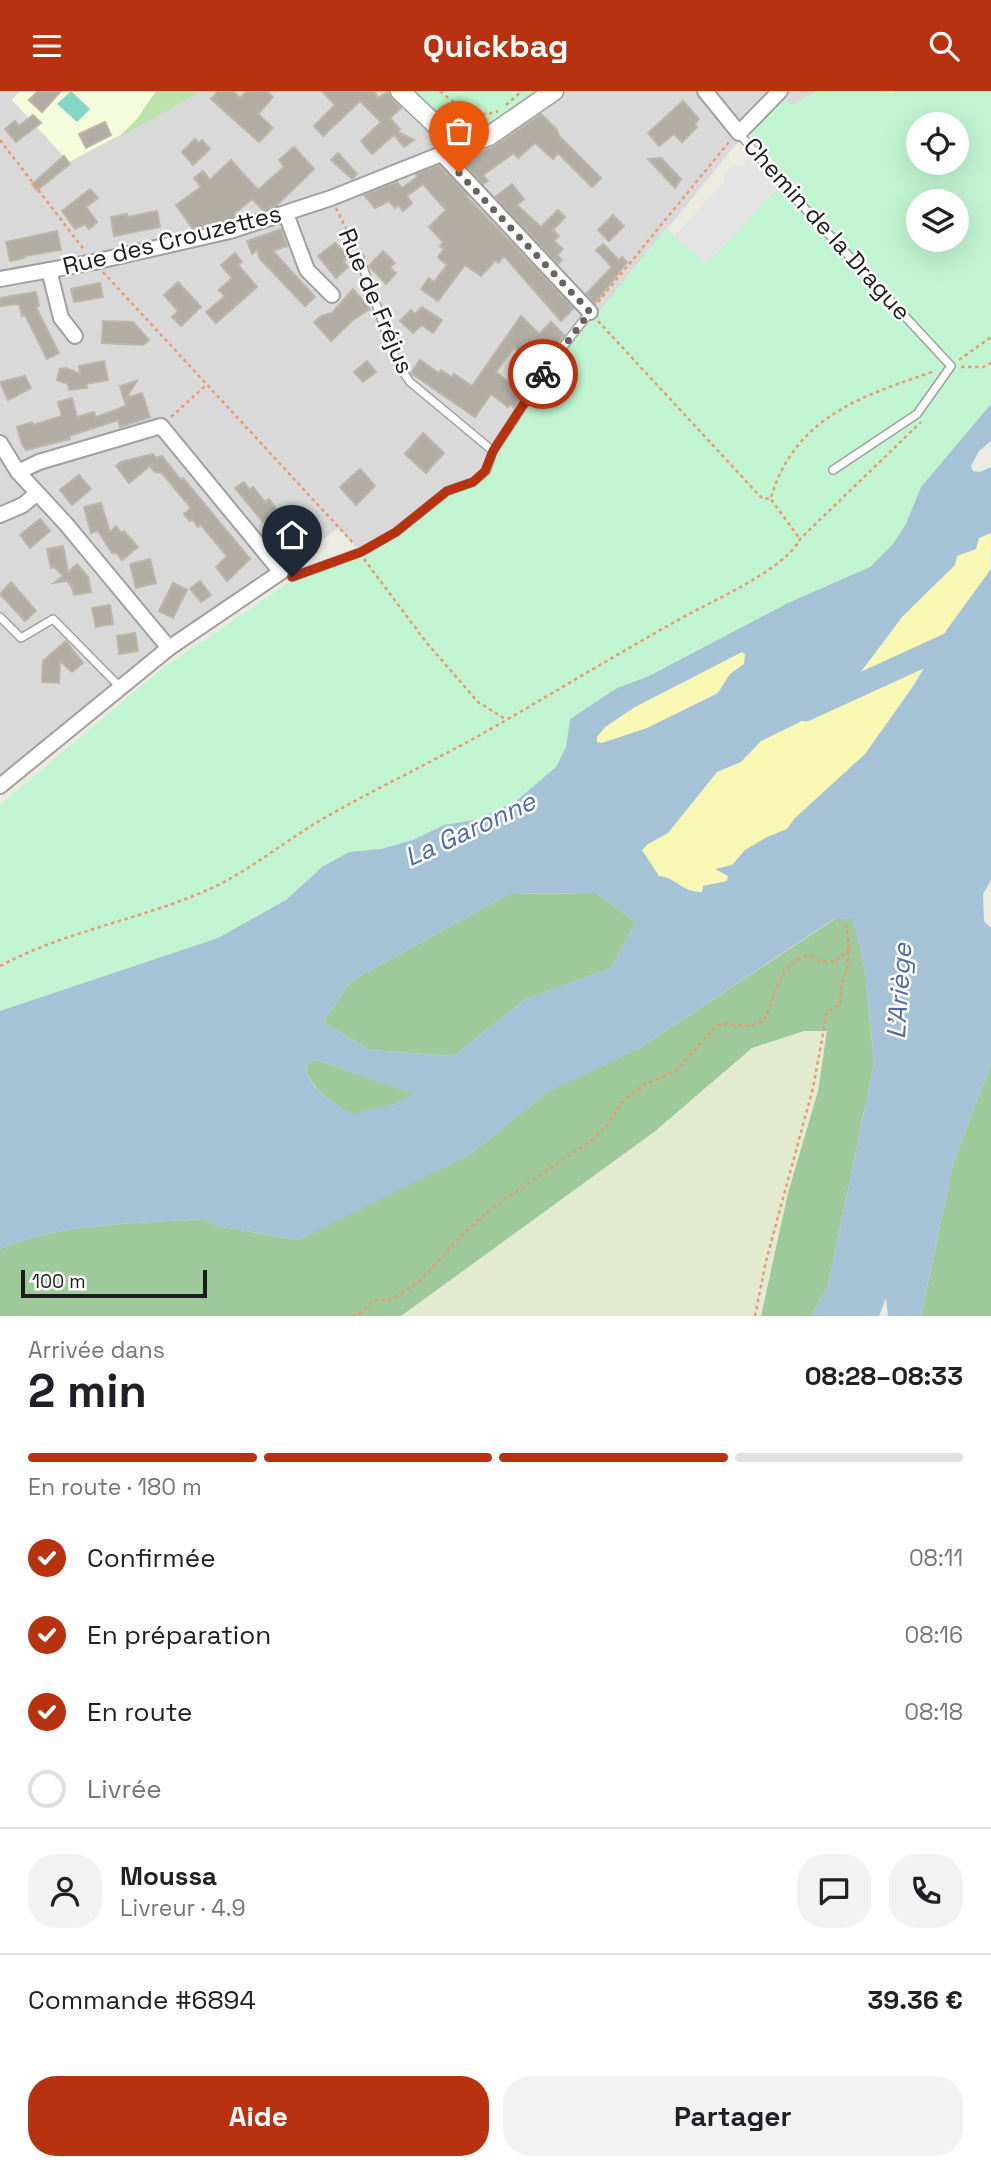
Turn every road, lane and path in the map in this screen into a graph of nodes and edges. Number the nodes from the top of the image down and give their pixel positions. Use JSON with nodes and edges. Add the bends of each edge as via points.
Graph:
{"nodes":[{"id":1,"x":400,"y":91,"type":"edge"},
{"id":2,"x":440,"y":91,"type":"edge"},
{"id":3,"x":522,"y":91,"type":"edge"},
{"id":4,"x":554,"y":91,"type":"edge"},
{"id":5,"x":705,"y":91,"type":"edge"},
{"id":6,"x":780,"y":91,"type":"edge"},
{"id":7,"x":479,"y":114,"type":"junction"},
{"id":8,"x":739,"y":133,"type":"junction"},
{"id":9,"x":0,"y":140,"type":"edge"},
{"id":10,"x":450,"y":146,"type":"junction"},
{"id":11,"x":331,"y":198,"type":"junction"},
{"id":12,"x":286,"y":213,"type":"junction"},
{"id":13,"x":359,"y":255,"type":"joint"},
{"id":14,"x":94,"y":262,"type":"junction"},
{"id":15,"x":49,"y":270,"type":"junction"},
{"id":16,"x":0,"y":279,"type":"edge"},
{"id":17,"x":332,"y":295,"type":"dead end"},
{"id":18,"x":590,"y":312,"type":"junction"},
{"id":19,"x":75,"y":336,"type":"dead end"},
{"id":20,"x":991,"y":337,"type":"edge"},
{"id":21,"x":991,"y":363,"type":"edge"},
{"id":22,"x":951,"y":366,"type":"junction"},
{"id":23,"x":206,"y":385,"type":"junction"},
{"id":24,"x":930,"y":395,"type":"junction"},
{"id":25,"x":161,"y":426,"type":"junction"},
{"id":26,"x":0,"y":443,"type":"edge"},
{"id":27,"x":493,"y":451,"type":"junction"},
{"id":28,"x":833,"y":470,"type":"dead end"},
{"id":29,"x":18,"y":472,"type":"junction"},
{"id":30,"x":36,"y":494,"type":"junction"},
{"id":31,"x":770,"y":498,"type":"junction"},
{"id":32,"x":0,"y":515,"type":"edge"},
{"id":33,"x":800,"y":539,"type":"junction"},
{"id":34,"x":361,"y":552,"type":"junction"},
{"id":35,"x":286,"y":575,"type":"junction"},
{"id":36,"x":0,"y":617,"type":"edge"},
{"id":37,"x":169,"y":648,"type":"junction"},
{"id":38,"x":120,"y":688,"type":"junction"},
{"id":39,"x":507,"y":720,"type":"junction"},
{"id":40,"x":0,"y":786,"type":"edge"},
{"id":41,"x":846,"y":925,"type":"dead end"},
{"id":42,"x":848,"y":949,"type":"junction"},
{"id":43,"x":0,"y":966,"type":"edge"},
{"id":44,"x":352,"y":1316,"type":"edge"},
{"id":45,"x":755,"y":1316,"type":"edge"}],
"edges":[{"from":1,"to":10,"type":"street"},
{"from":2,"to":7,"type":"path","via":[[462,110]]},
{"from":3,"to":7,"type":"path","via":[[500,110]]},
{"from":4,"to":10,"type":"street","via":[[489,136]]},
{"from":5,"to":8,"type":"street","name":"Chemin de la Drague"},
{"from":6,"to":8,"type":"street"},
{"from":7,"to":10,"type":"path"},
{"from":8,"to":18,"type":"path"},
{"from":8,"to":22,"type":"lane","name":"Chemin de la Drague"},
{"from":9,"to":14,"type":"path"},
{"from":10,"to":11,"type":"street","name":"Rue des Crouzettes"},
{"from":10,"to":18,"type":"street"},
{"from":11,"to":12,"type":"street","name":"Rue des Crouzettes"},
{"from":11,"to":13,"type":"path","name":"Rue de Fréjus"},
{"from":12,"to":14,"type":"street","name":"Rue des Crouzettes","via":[[230,232]]},
{"from":12,"to":17,"type":"street","via":[[307,270]]},
{"from":13,"to":27,"type":"lane","name":"Rue de Fréjus","via":[[397,363],[410,382]]},
{"from":14,"to":15,"type":"street","name":"Rue des Crouzettes"},
{"from":14,"to":23,"type":"path"},
{"from":15,"to":16,"type":"street","name":"Rue des Crouzettes"},
{"from":15,"to":19,"type":"street","via":[[61,318]]},
{"from":18,"to":27,"type":"lane"},
{"from":18,"to":31,"type":"path","via":[[757,493]]},
{"from":20,"to":22,"type":"path"},
{"from":21,"to":22,"type":"path"},
{"from":22,"to":24,"type":"lane"},
{"from":22,"to":31,"type":"path","via":[[876,391],[835,411],[794,448]]},
{"from":23,"to":25,"type":"path"},
{"from":23,"to":34,"type":"path"},
{"from":24,"to":28,"type":"lane","via":[[917,414]]},
{"from":24,"to":33,"type":"path","via":[[920,425]]},
{"from":25,"to":29,"type":"street"},
{"from":25,"to":35,"type":"street"},
{"from":26,"to":29,"type":"street"},
{"from":27,"to":34,"type":"lane","via":[[485,471],[473,482],[447,491],[396,532]]},
{"from":29,"to":30,"type":"street"},
{"from":30,"to":32,"type":"street"},
{"from":30,"to":37,"type":"street"},
{"from":31,"to":33,"type":"path"},
{"from":33,"to":39,"type":"path","via":[[795,549],[759,576]]},
{"from":34,"to":35,"type":"lane"},
{"from":34,"to":39,"type":"path","via":[[426,642],[478,702]]},
{"from":35,"to":37,"type":"street"},
{"from":36,"to":38,"type":"lane","via":[[21,638],[53,619]]},
{"from":37,"to":38,"type":"street"},
{"from":38,"to":40,"type":"street"},
{"from":39,"to":43,"type":"path","via":[[325,817],[258,864],[212,888],[84,931]]},
{"from":41,"to":42,"type":"path"},
{"from":42,"to":44,"type":"path","via":[[836,962],[803,956],[775,985],[763,1022],[749,1026],[723,1023],[713,1028],[676,1071],[643,1086],[621,1103],[592,1140],[482,1216],[419,1282],[392,1299],[373,1301]]},
{"from":42,"to":45,"type":"path","via":[[841,1000],[827,1012],[813,1088]]}]}
